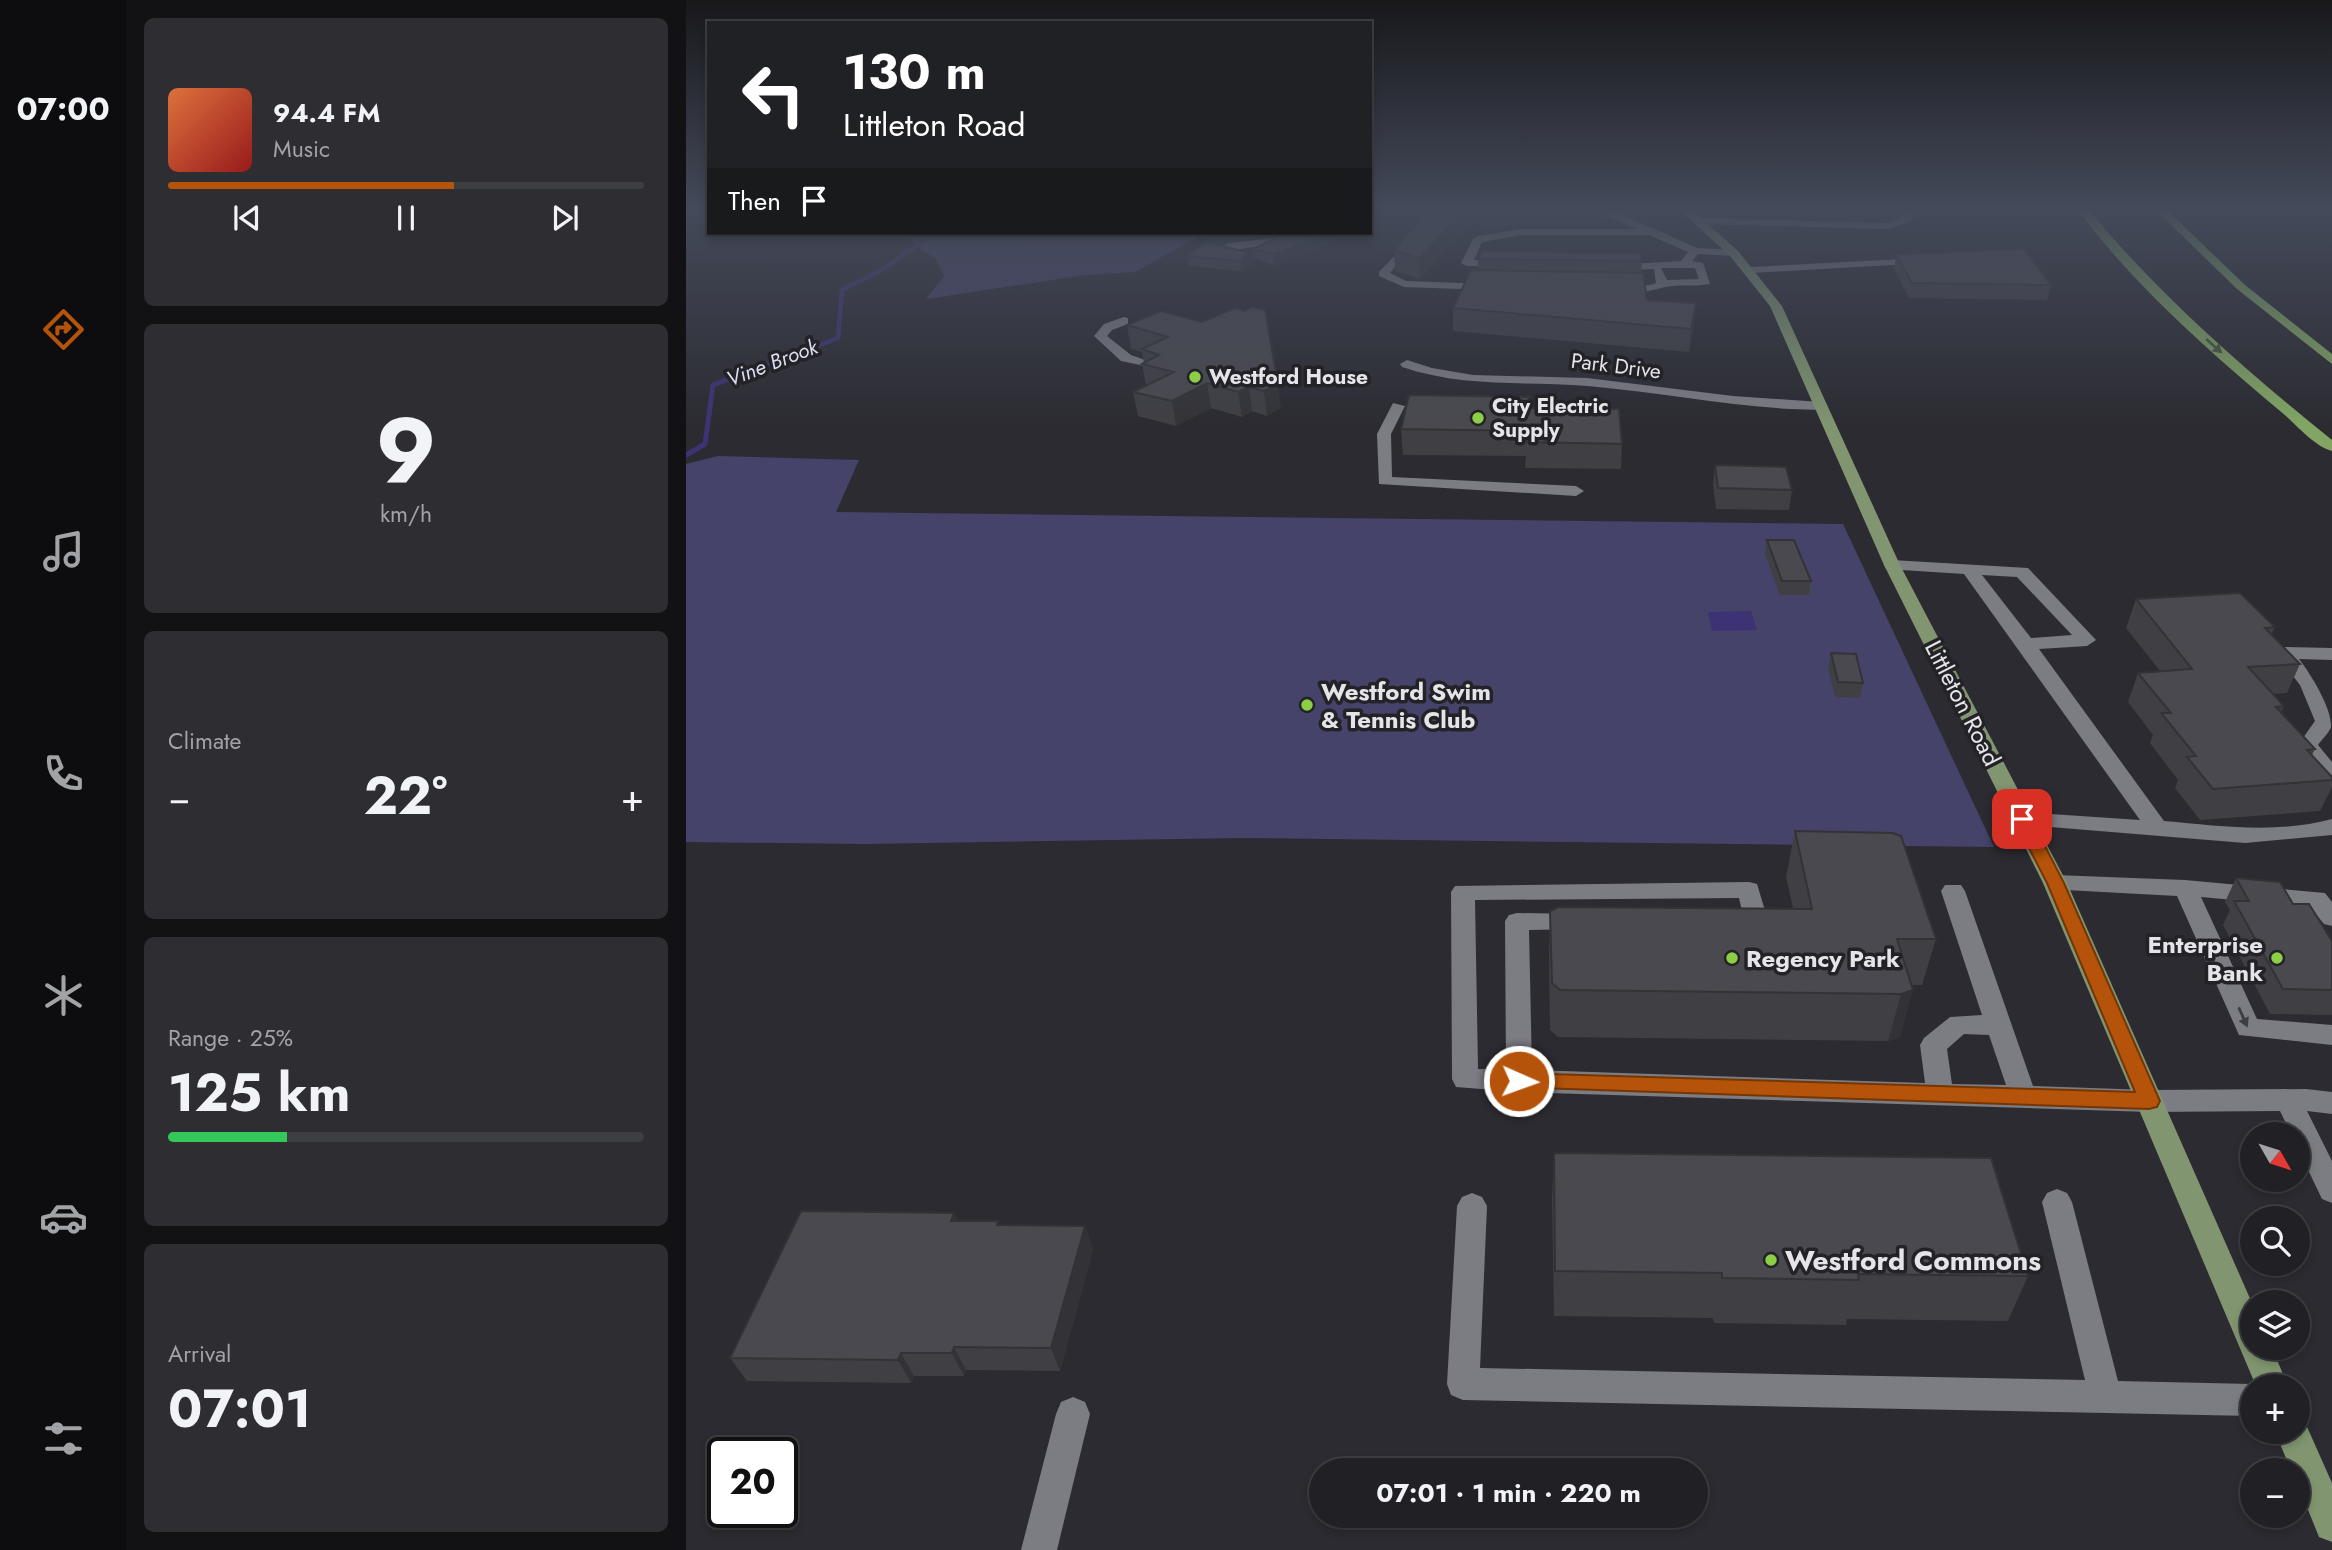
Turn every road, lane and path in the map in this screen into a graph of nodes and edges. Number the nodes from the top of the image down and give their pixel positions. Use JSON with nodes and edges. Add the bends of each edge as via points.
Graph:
{"nodes":[{"id":1,"x":1398,"y":281,"type":"edge"},
{"id":2,"x":1706,"y":281,"type":"edge"},
{"id":3,"x":1759,"y":281,"type":"edge"},
{"id":4,"x":2146,"y":281,"type":"edge"},
{"id":5,"x":2236,"y":281,"type":"edge"},
{"id":6,"x":1662,"y":284,"type":"joint"},
{"id":7,"x":1499,"y":287,"type":"edge"},
{"id":8,"x":1597,"y":288,"type":"edge"},
{"id":9,"x":1124,"y":321,"type":"dead end"},
{"id":10,"x":2332,"y":360,"type":"edge"},
{"id":11,"x":1140,"y":363,"type":"edge"},
{"id":12,"x":1407,"y":364,"type":"dead end"},
{"id":13,"x":1398,"y":405,"type":"dead end"},
{"id":14,"x":1821,"y":406,"type":"junction"},
{"id":15,"x":2332,"y":447,"type":"edge"},
{"id":16,"x":1576,"y":491,"type":"dead end"},
{"id":17,"x":1892,"y":565,"type":"junction"},
{"id":18,"x":1969,"y":569,"type":"junction"},
{"id":19,"x":2026,"y":644,"type":"junction"},
{"id":20,"x":2332,"y":654,"type":"edge"},
{"id":21,"x":2332,"y":776,"type":"edge"},
{"id":22,"x":2022,"y":819,"type":"junction"},
{"id":23,"x":2332,"y":826,"type":"edge"},
{"id":24,"x":2157,"y":828,"type":"junction"},
{"id":25,"x":2055,"y":883,"type":"junction"},
{"id":26,"x":2185,"y":888,"type":"junction"},
{"id":27,"x":1953,"y":891,"type":"dead end"},
{"id":28,"x":2332,"y":918,"type":"edge"},
{"id":29,"x":1597,"y":923,"type":"edge"},
{"id":30,"x":1731,"y":927,"type":"edge"},
{"id":31,"x":2000,"y":1025,"type":"junction"},
{"id":32,"x":2332,"y":1035,"type":"edge"},
{"id":33,"x":1519,"y":1081,"type":"junction"},
{"id":34,"x":1940,"y":1094,"type":"junction"},
{"id":35,"x":2024,"y":1097,"type":"junction"},
{"id":36,"x":2288,"y":1100,"type":"junction"},
{"id":37,"x":2149,"y":1101,"type":"junction"},
{"id":38,"x":2332,"y":1103,"type":"edge"},
{"id":39,"x":2332,"y":1190,"type":"edge"},
{"id":40,"x":2057,"y":1202,"type":"dead end"},
{"id":41,"x":1472,"y":1206,"type":"dead end"},
{"id":42,"x":2240,"y":1311,"type":"edge"},
{"id":43,"x":2106,"y":1397,"type":"junction"},
{"id":44,"x":2240,"y":1400,"type":"edge"},
{"id":45,"x":1073,"y":1414,"type":"dead end"},
{"id":46,"x":2297,"y":1444,"type":"edge"},
{"id":47,"x":2332,"y":1524,"type":"edge"},
{"id":48,"x":1039,"y":1550,"type":"edge"}],
"edges":[{"from":1,"to":7,"type":"street"},
{"from":2,"to":6,"type":"street"},
{"from":3,"to":14,"type":"main road","name":"Littleton Road","via":[[1776,306]]},
{"from":4,"to":15,"type":"highway","one_way":true},
{"from":5,"to":10,"type":"highway"},
{"from":6,"to":8,"type":"street","via":[[1652,289]]},
{"from":9,"to":11,"type":"street","via":[[1100,336],[1126,358]]},
{"from":12,"to":14,"type":"street","name":"Park Drive","via":[[1452,377],[1565,381],[1732,403]]},
{"from":13,"to":16,"type":"street","via":[[1384,434],[1384,481]]},
{"from":14,"to":17,"type":"main road","name":"Littleton Road"},
{"from":17,"to":18,"type":"street"},
{"from":17,"to":22,"type":"main road","name":"Littleton Road"},
{"from":18,"to":19,"type":"street"},
{"from":18,"to":19,"type":"street","via":[[2022,572],[2087,640]]},
{"from":19,"to":24,"type":"street"},
{"from":20,"to":21,"type":"street","via":[[2284,653],[2309,684],[2325,721],[2308,745]]},
{"from":22,"to":24,"type":"street"},
{"from":22,"to":25,"type":"main road","name":"Littleton Road"},
{"from":23,"to":24,"type":"street","via":[[2323,831],[2245,836]]},
{"from":25,"to":26,"type":"street"},
{"from":25,"to":37,"type":"main road","name":"Littleton Road"},
{"from":26,"to":28,"type":"street","via":[[2317,899]]},
{"from":26,"to":32,"type":"street","one_way":true,"via":[[2248,1028]]},
{"from":27,"to":31,"type":"street"},
{"from":29,"to":33,"type":"street","via":[[1517,921]]},
{"from":30,"to":33,"type":"street","via":[[1758,928],[1749,890],[1463,892],[1465,1079]]},
{"from":31,"to":34,"type":"street","via":[[1959,1024],[1933,1045]]},
{"from":31,"to":35,"type":"street"},
{"from":33,"to":34,"type":"street"},
{"from":34,"to":35,"type":"street"},
{"from":35,"to":37,"type":"street"},
{"from":36,"to":37,"type":"street"},
{"from":36,"to":38,"type":"street"},
{"from":36,"to":39,"type":"street"},
{"from":37,"to":42,"type":"main road","name":"Littleton Road"},
{"from":40,"to":43,"type":"street"},
{"from":41,"to":43,"type":"street","via":[[1463,1384]]},
{"from":43,"to":44,"type":"street"},
{"from":45,"to":48,"type":"street"},
{"from":46,"to":47,"type":"main road"}]}
